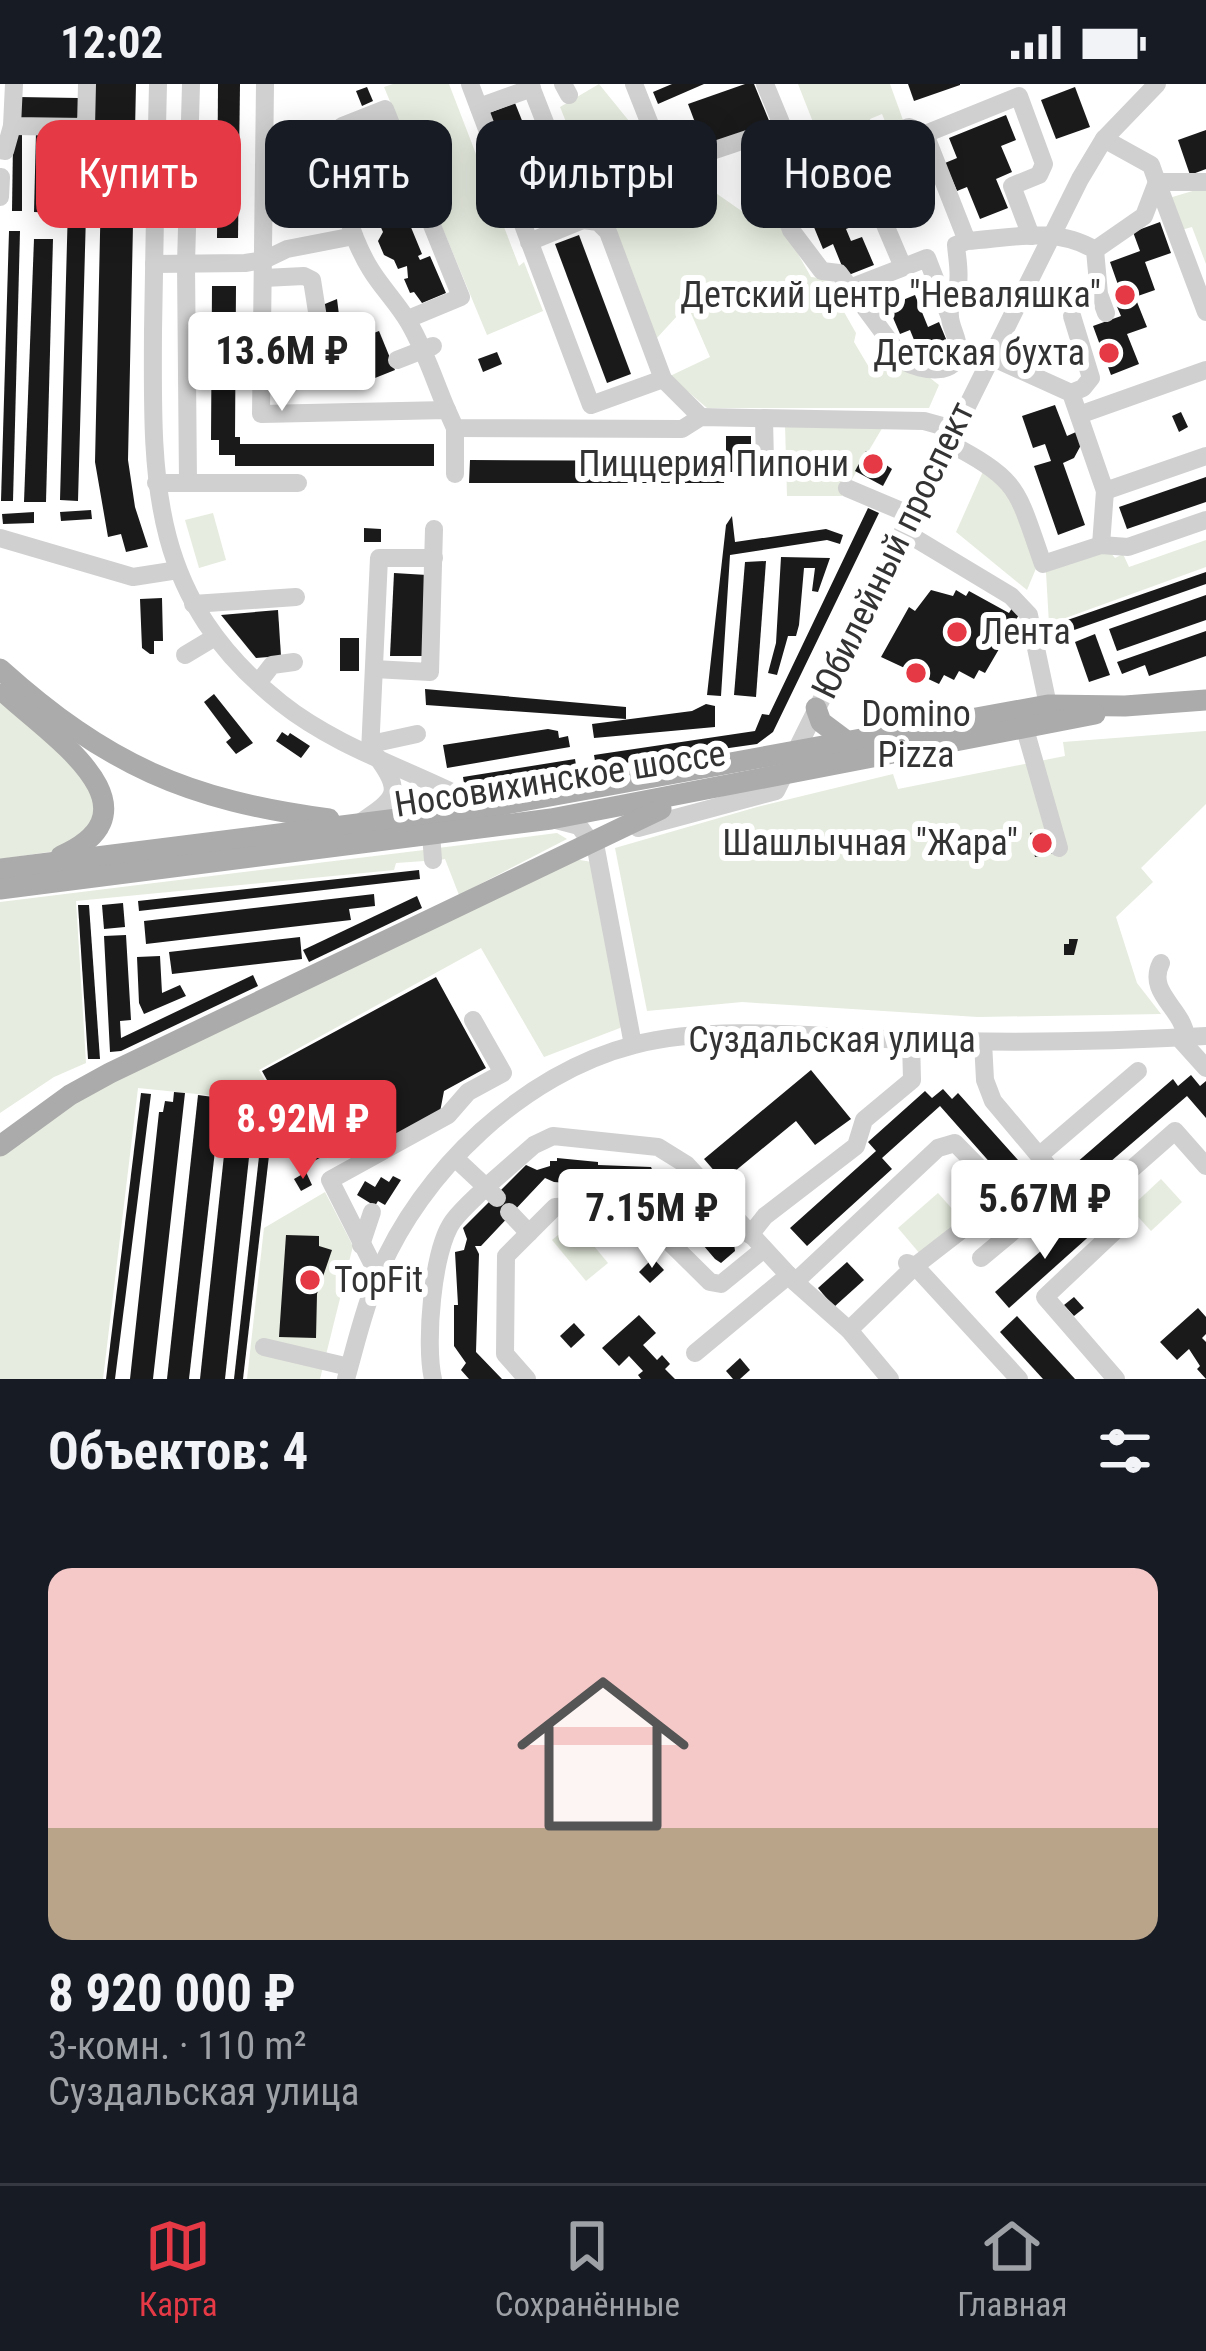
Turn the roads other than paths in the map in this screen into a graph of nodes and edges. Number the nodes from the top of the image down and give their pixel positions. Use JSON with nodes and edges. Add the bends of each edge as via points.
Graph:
{"nodes":[{"id":1,"x":14,"y":84,"type":"edge"},
{"id":2,"x":87,"y":84,"type":"edge"},
{"id":3,"x":158,"y":84,"type":"edge"},
{"id":4,"x":190,"y":84,"type":"edge"},
{"id":5,"x":265,"y":84,"type":"edge"},
{"id":6,"x":470,"y":84,"type":"edge"},
{"id":7,"x":634,"y":84,"type":"edge"},
{"id":8,"x":765,"y":84,"type":"edge"},
{"id":9,"x":1156,"y":84,"type":"edge"},
{"id":10,"x":531,"y":86,"type":"edge"},
{"id":11,"x":478,"y":107,"type":"junction"},
{"id":12,"x":8,"y":119,"type":"edge"},
{"id":13,"x":544,"y":120,"type":"edge"},
{"id":14,"x":780,"y":120,"type":"edge"},
{"id":15,"x":935,"y":130,"type":"edge"},
{"id":16,"x":1104,"y":139,"type":"junction"},
{"id":17,"x":741,"y":143,"type":"edge"},
{"id":18,"x":0,"y":150,"type":"edge"},
{"id":19,"x":935,"y":161,"type":"edge"},
{"id":20,"x":1,"y":177,"type":"edge"},
{"id":21,"x":1157,"y":182,"type":"junction"},
{"id":22,"x":1206,"y":182,"type":"edge"},
{"id":23,"x":0,"y":197,"type":"edge"},
{"id":24,"x":563,"y":228,"type":"edge"},
{"id":25,"x":604,"y":228,"type":"edge"},
{"id":26,"x":790,"y":228,"type":"edge"},
{"id":27,"x":887,"y":228,"type":"edge"},
{"id":28,"x":1052,"y":235,"type":"junction"},
{"id":29,"x":354,"y":236,"type":"junction"},
{"id":30,"x":1031,"y":236,"type":"junction"},
{"id":31,"x":529,"y":242,"type":"junction"},
{"id":32,"x":962,"y":243,"type":"junction"},
{"id":33,"x":1095,"y":250,"type":"junction"},
{"id":34,"x":927,"y":258,"type":"junction"},
{"id":35,"x":154,"y":264,"type":"junction"},
{"id":36,"x":186,"y":264,"type":"junction"},
{"id":37,"x":904,"y":267,"type":"junction"},
{"id":38,"x":264,"y":269,"type":"junction"},
{"id":39,"x":850,"y":288,"type":"junction"},
{"id":40,"x":1206,"y":311,"type":"edge"},
{"id":41,"x":1106,"y":313,"type":"dead end"},
{"id":42,"x":949,"y":315,"type":"junction"},
{"id":43,"x":1072,"y":316,"type":"dead end"},
{"id":44,"x":318,"y":318,"type":"dead end"},
{"id":45,"x":408,"y":319,"type":"junction"},
{"id":46,"x":428,"y":348,"type":"junction"},
{"id":47,"x":989,"y":356,"type":"junction"},
{"id":48,"x":397,"y":360,"type":"dead end"},
{"id":49,"x":1206,"y":370,"type":"edge"},
{"id":50,"x":663,"y":380,"type":"junction"},
{"id":51,"x":1071,"y":393,"type":"junction"},
{"id":52,"x":1079,"y":415,"type":"junction"},
{"id":53,"x":701,"y":417,"type":"junction"},
{"id":54,"x":764,"y":418,"type":"junction"},
{"id":55,"x":451,"y":419,"type":"junction"},
{"id":56,"x":950,"y":436,"type":"junction"},
{"id":57,"x":1206,"y":456,"type":"edge"},
{"id":58,"x":765,"y":463,"type":"dead end"},
{"id":59,"x":455,"y":474,"type":"dead end"},
{"id":60,"x":156,"y":483,"type":"junction"},
{"id":61,"x":298,"y":483,"type":"dead end"},
{"id":62,"x":188,"y":484,"type":"junction"},
{"id":63,"x":1105,"y":491,"type":"junction"},
{"id":64,"x":853,"y":494,"type":"dead end"},
{"id":65,"x":1206,"y":520,"type":"edge"},
{"id":66,"x":907,"y":523,"type":"junction"},
{"id":67,"x":434,"y":530,"type":"dead end"},
{"id":68,"x":0,"y":538,"type":"edge"},
{"id":69,"x":1101,"y":545,"type":"junction"},
{"id":70,"x":434,"y":558,"type":"junction"},
{"id":71,"x":178,"y":570,"type":"junction"},
{"id":72,"x":296,"y":597,"type":"dead end"},
{"id":73,"x":193,"y":604,"type":"junction"},
{"id":74,"x":214,"y":637,"type":"junction"},
{"id":75,"x":185,"y":655,"type":"dead end"},
{"id":76,"x":276,"y":660,"type":"dead end"},
{"id":77,"x":0,"y":669,"type":"edge"},
{"id":78,"x":374,"y":669,"type":"junction"},
{"id":79,"x":258,"y":682,"type":"junction"},
{"id":80,"x":0,"y":688,"type":"edge"},
{"id":81,"x":1206,"y":700,"type":"edge"},
{"id":82,"x":1046,"y":705,"type":"junction"},
{"id":83,"x":1125,"y":706,"type":"junction"},
{"id":84,"x":816,"y":708,"type":"junction"},
{"id":85,"x":1025,"y":729,"type":"junction"},
{"id":86,"x":417,"y":734,"type":"dead end"},
{"id":87,"x":849,"y":742,"type":"junction"},
{"id":88,"x":372,"y":750,"type":"junction"},
{"id":89,"x":793,"y":753,"type":"junction"},
{"id":90,"x":782,"y":775,"type":"junction"},
{"id":91,"x":718,"y":788,"type":"junction"},
{"id":92,"x":486,"y":814,"type":"junction"},
{"id":93,"x":551,"y":819,"type":"junction"},
{"id":94,"x":359,"y":824,"type":"junction"},
{"id":95,"x":431,"y":834,"type":"junction"},
{"id":96,"x":591,"y":840,"type":"junction"},
{"id":97,"x":1059,"y":848,"type":"dead end"},
{"id":98,"x":433,"y":860,"type":"dead end"},
{"id":99,"x":44,"y":863,"type":"junction"},
{"id":100,"x":0,"y":869,"type":"edge"},
{"id":101,"x":0,"y":889,"type":"edge"},
{"id":102,"x":1161,"y":963,"type":"dead end"},
{"id":103,"x":473,"y":1020,"type":"dead end"},
{"id":104,"x":1190,"y":1037,"type":"edge"},
{"id":105,"x":911,"y":1040,"type":"junction"},
{"id":106,"x":983,"y":1042,"type":"junction"},
{"id":107,"x":633,"y":1045,"type":"junction"},
{"id":108,"x":1206,"y":1068,"type":"edge"},
{"id":109,"x":1138,"y":1071,"type":"dead end"},
{"id":110,"x":0,"y":1146,"type":"edge"},
{"id":111,"x":456,"y":1159,"type":"junction"},
{"id":112,"x":1043,"y":1159,"type":"junction"},
{"id":113,"x":1206,"y":1166,"type":"edge"},
{"id":114,"x":1021,"y":1184,"type":"junction"},
{"id":115,"x":1064,"y":1189,"type":"junction"},
{"id":116,"x":497,"y":1199,"type":"junction"},
{"id":117,"x":1092,"y":1204,"type":"junction"},
{"id":118,"x":372,"y":1212,"type":"dead end"},
{"id":119,"x":529,"y":1233,"type":"junction"},
{"id":120,"x":757,"y":1242,"type":"junction"},
{"id":121,"x":361,"y":1245,"type":"junction"},
{"id":122,"x":981,"y":1258,"type":"dead end"},
{"id":123,"x":911,"y":1264,"type":"junction"},
{"id":124,"x":377,"y":1275,"type":"junction"},
{"id":125,"x":792,"y":1278,"type":"junction"},
{"id":126,"x":849,"y":1330,"type":"junction"},
{"id":127,"x":264,"y":1347,"type":"dead end"},
{"id":128,"x":695,"y":1353,"type":"dead end"},
{"id":129,"x":348,"y":1373,"type":"edge"},
{"id":130,"x":434,"y":1379,"type":"edge"},
{"id":131,"x":527,"y":1379,"type":"edge"},
{"id":132,"x":890,"y":1379,"type":"edge"},
{"id":133,"x":1019,"y":1379,"type":"edge"},
{"id":134,"x":1117,"y":1379,"type":"edge"}],
"edges":[{"from":1,"to":12,"type":"street"},
{"from":2,"to":12,"type":"street","via":[[86,127]]},
{"from":3,"to":35,"type":"street"},
{"from":4,"to":36,"type":"street"},
{"from":5,"to":38,"type":"street"},
{"from":6,"to":11,"type":"street"},
{"from":7,"to":17,"type":"street","via":[[655,137],[682,161]]},
{"from":8,"to":14,"type":"street"},
{"from":9,"to":16,"type":"street","name":"Юбилейный проспект"},
{"from":10,"to":11,"type":"street"},
{"from":10,"to":13,"type":"street"},
{"from":11,"to":31,"type":"street"},
{"from":12,"to":18,"type":"street"},
{"from":15,"to":30,"type":"street","via":[[1018,96],[1044,164],[1039,175],[1012,186]]},
{"from":16,"to":21,"type":"street","via":[[1150,165]]},
{"from":16,"to":28,"type":"street","name":"Юбилейный проспект"},
{"from":19,"to":32,"type":"street"},
{"from":20,"to":23,"type":"street"},
{"from":21,"to":22,"type":"street"},
{"from":21,"to":33,"type":"street","via":[[1144,216]]},
{"from":21,"to":40,"type":"street"},
{"from":24,"to":31,"type":"street"},
{"from":25,"to":50,"type":"street"},
{"from":26,"to":39,"type":"street","via":[[822,271],[839,272]]},
{"from":27,"to":37,"type":"street"},
{"from":28,"to":30,"type":"street"},
{"from":28,"to":33,"type":"street"},
{"from":28,"to":47,"type":"street","name":"Юбилейный проспект"},
{"from":29,"to":38,"type":"street","via":[[287,249]]},
{"from":29,"to":45,"type":"street"},
{"from":29,"to":45,"type":"street","via":[[340,186],[338,134],[385,109],[461,297]]},
{"from":30,"to":32,"type":"street"},
{"from":31,"to":50,"type":"street","via":[[591,405]]},
{"from":32,"to":34,"type":"street"},
{"from":32,"to":42,"type":"street"},
{"from":33,"to":41,"type":"street"},
{"from":34,"to":37,"type":"street"},
{"from":34,"to":42,"type":"street"},
{"from":35,"to":36,"type":"street"},
{"from":35,"to":60,"type":"street"},
{"from":36,"to":38,"type":"street"},
{"from":36,"to":62,"type":"street"},
{"from":37,"to":39,"type":"street"},
{"from":38,"to":44,"type":"street","via":[[312,280]]},
{"from":38,"to":55,"type":"street","via":[[261,414]]},
{"from":39,"to":42,"type":"street","via":[[905,362],[929,372],[957,358]]},
{"from":43,"to":51,"type":"street","via":[[1091,378]]},
{"from":45,"to":46,"type":"street"},
{"from":46,"to":48,"type":"street"},
{"from":46,"to":55,"type":"street"},
{"from":47,"to":51,"type":"street"},
{"from":47,"to":56,"type":"street","name":"Юбилейный проспект"},
{"from":49,"to":52,"type":"street"},
{"from":50,"to":53,"type":"street"},
{"from":51,"to":52,"type":"street"},
{"from":52,"to":63,"type":"street"},
{"from":53,"to":54,"type":"street"},
{"from":53,"to":55,"type":"street","via":[[682,429]]},
{"from":54,"to":56,"type":"street","via":[[924,421]]},
{"from":54,"to":58,"type":"street"},
{"from":55,"to":59,"type":"street"},
{"from":56,"to":66,"type":"street","name":"Юбилейный проспект"},
{"from":56,"to":69,"type":"street","via":[[1014,487],[1043,564]]},
{"from":57,"to":63,"type":"street"},
{"from":60,"to":62,"type":"street"},
{"from":60,"to":71,"type":"street"},
{"from":61,"to":62,"type":"street"},
{"from":63,"to":69,"type":"street"},
{"from":64,"to":66,"type":"street"},
{"from":65,"to":69,"type":"street","via":[[1128,547]]},
{"from":66,"to":82,"type":"street","via":[[1029,615],[1046,646]]},
{"from":66,"to":84,"type":"street","name":"Юбилейный проспект"},
{"from":67,"to":70,"type":"street"},
{"from":68,"to":71,"type":"street","via":[[133,577]]},
{"from":70,"to":78,"type":"street","via":[[379,558]]},
{"from":70,"to":78,"type":"street","via":[[430,672]]},
{"from":71,"to":73,"type":"street"},
{"from":72,"to":73,"type":"street"},
{"from":73,"to":74,"type":"street"},
{"from":74,"to":75,"type":"street"},
{"from":74,"to":79,"type":"street"},
{"from":76,"to":79,"type":"street"},
{"from":77,"to":94,"type":"main road","via":[[54,717],[142,772],[217,799]]},
{"from":78,"to":88,"type":"street"},
{"from":79,"to":88,"type":"street","via":[[319,729]]},
{"from":80,"to":99,"type":"main road","via":[[80,762],[105,800],[97,833]]},
{"from":81,"to":83,"type":"main road","name":"Носовихинское шоссе"},
{"from":82,"to":83,"type":"main road","name":"Носовихинское шоссе"},
{"from":82,"to":87,"type":"main road","name":"Носовихинское шоссе"},
{"from":83,"to":85,"type":"main road","name":"Носовихинское шоссе"},
{"from":84,"to":87,"type":"main road","via":[[821,722]]},
{"from":84,"to":89,"type":"street","name":"Юбилейный проспект"},
{"from":85,"to":90,"type":"main road","name":"Носовихинское шоссе"},
{"from":85,"to":97,"type":"street"},
{"from":86,"to":88,"type":"street"},
{"from":87,"to":89,"type":"main road","name":"Носовихинское шоссе"},
{"from":88,"to":92,"type":"street"},
{"from":88,"to":94,"type":"street","via":[[394,794]]},
{"from":89,"to":90,"type":"street","name":"Юбилейный проспект"},
{"from":89,"to":92,"type":"main road","name":"Носовихинское шоссе"},
{"from":90,"to":91,"type":"main road","name":"Носовихинское шоссе"},
{"from":90,"to":96,"type":"street","via":[[776,791]]},
{"from":91,"to":93,"type":"main road","name":"Носовихинское шоссе"},
{"from":91,"to":96,"type":"main road"},
{"from":92,"to":93,"type":"main road","name":"Носовихинское шоссе"},
{"from":92,"to":94,"type":"main road","name":"Носовихинское шоссе"},
{"from":92,"to":95,"type":"main road","name":"Носовихинское шоссе"},
{"from":93,"to":96,"type":"street","via":[[579,826]]},
{"from":94,"to":99,"type":"main road","name":"Носовихинское шоссе"},
{"from":95,"to":98,"type":"street"},
{"from":95,"to":101,"type":"main road","name":"Носовихинское шоссе"},
{"from":96,"to":107,"type":"street"},
{"from":96,"to":110,"type":"main road","via":[[110,1073]]},
{"from":99,"to":100,"type":"main road","name":"Носовихинское шоссе"},
{"from":102,"to":104,"type":"street","via":[[1157,988]]},
{"from":103,"to":121,"type":"street","via":[[503,1072],[448,1115],[330,1180]]},
{"from":104,"to":106,"type":"street","name":"Суздальская улица"},
{"from":104,"to":108,"type":"street"},
{"from":105,"to":106,"type":"street","name":"Суздальская улица"},
{"from":105,"to":107,"type":"street","name":"Суздальская улица","via":[[718,1035]]},
{"from":105,"to":120,"type":"street","via":[[912,1080],[864,1120],[856,1146],[765,1216]]},
{"from":106,"to":112,"type":"street","via":[[993,1101]]},
{"from":107,"to":111,"type":"street","name":"Суздальская улица","via":[[551,1078]]},
{"from":109,"to":112,"type":"street"},
{"from":111,"to":116,"type":"street"},
{"from":111,"to":124,"type":"street","name":"Суздальская улица"},
{"from":112,"to":114,"type":"street"},
{"from":112,"to":115,"type":"street"},
{"from":113,"to":117,"type":"street","via":[[1175,1131]]},
{"from":114,"to":123,"type":"street"},
{"from":114,"to":125,"type":"street","via":[[1001,1190],[955,1143],[938,1148]]},
{"from":115,"to":117,"type":"street"},
{"from":115,"to":122,"type":"street"},
{"from":116,"to":119,"type":"street"},
{"from":116,"to":120,"type":"street","via":[[534,1145],[553,1136],[658,1147],[687,1165]]},
{"from":116,"to":130,"type":"street","via":[[452,1222],[441,1245]]},
{"from":117,"to":134,"type":"street","via":[[1116,1230],[1045,1297]]},
{"from":118,"to":121,"type":"street"},
{"from":119,"to":120,"type":"street","via":[[555,1208],[631,1204],[722,1285]]},
{"from":119,"to":131,"type":"street","via":[[506,1256],[505,1354]]},
{"from":120,"to":125,"type":"street"},
{"from":121,"to":124,"type":"street"},
{"from":123,"to":126,"type":"street"},
{"from":123,"to":133,"type":"street"},
{"from":124,"to":129,"type":"street","name":"Суздальская улица"},
{"from":125,"to":126,"type":"street"},
{"from":125,"to":128,"type":"street"},
{"from":126,"to":132,"type":"street"},
{"from":127,"to":129,"type":"street"}]}
